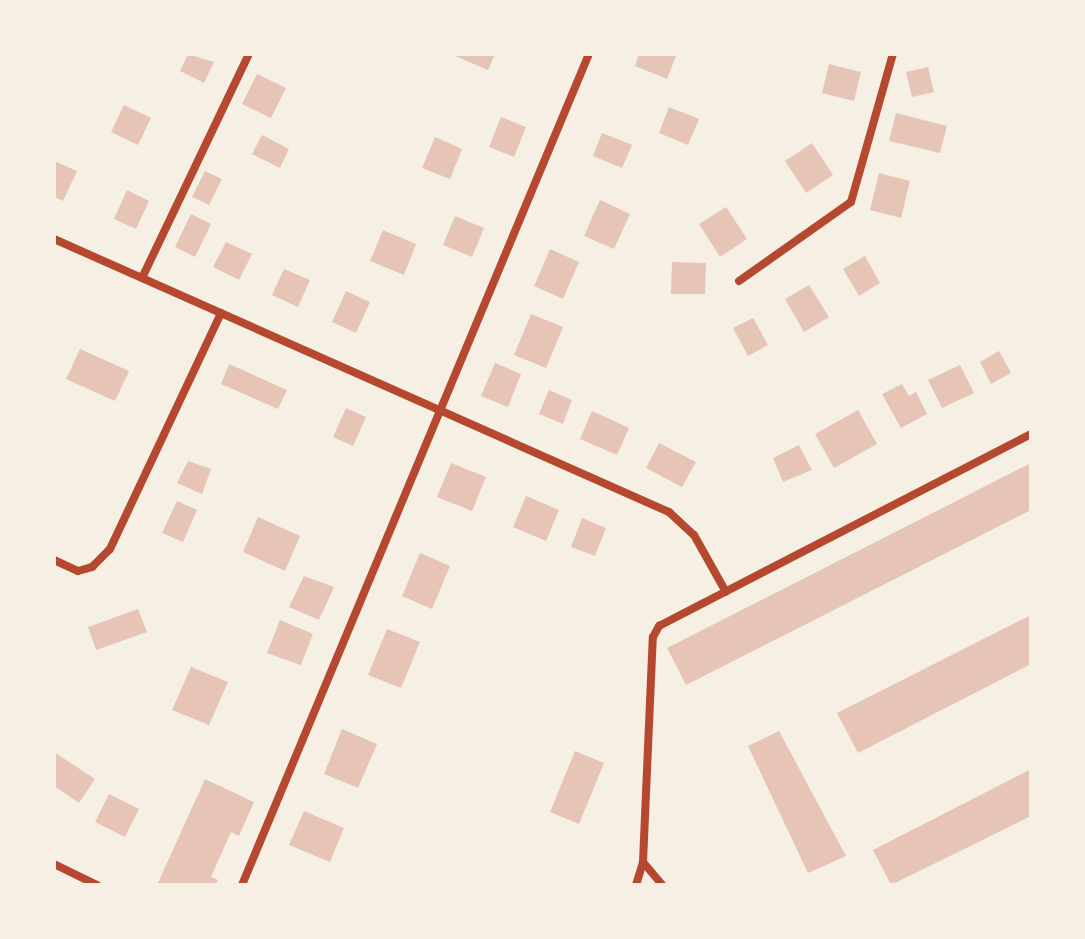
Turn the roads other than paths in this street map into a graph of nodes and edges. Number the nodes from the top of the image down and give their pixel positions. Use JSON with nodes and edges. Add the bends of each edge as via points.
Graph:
{"nodes":[{"id":1,"x":249,"y":54,"type":"edge"},
{"id":2,"x":589,"y":54,"type":"edge"},
{"id":3,"x":893,"y":54,"type":"edge"},
{"id":4,"x":54,"y":239,"type":"edge"},
{"id":5,"x":142,"y":278,"type":"junction"},
{"id":6,"x":739,"y":281,"type":"dead end"},
{"id":7,"x":221,"y":313,"type":"junction"},
{"id":8,"x":442,"y":410,"type":"junction"},
{"id":9,"x":1031,"y":434,"type":"edge"},
{"id":10,"x":54,"y":560,"type":"edge"},
{"id":11,"x":726,"y":592,"type":"junction"},
{"id":12,"x":643,"y":862,"type":"junction"},
{"id":13,"x":54,"y":864,"type":"edge"},
{"id":14,"x":97,"y":885,"type":"edge"},
{"id":15,"x":242,"y":885,"type":"edge"},
{"id":16,"x":636,"y":885,"type":"edge"},
{"id":17,"x":662,"y":885,"type":"edge"}],
"edges":[{"from":1,"to":5,"type":"street"},
{"from":2,"to":8,"type":"street"},
{"from":3,"to":6,"type":"street","via":[[851,202]]},
{"from":4,"to":5,"type":"street"},
{"from":5,"to":7,"type":"street"},
{"from":7,"to":8,"type":"street"},
{"from":7,"to":10,"type":"street","via":[[110,549],[92,567],[78,571]]},
{"from":8,"to":11,"type":"street","via":[[669,512],[694,535]]},
{"from":8,"to":15,"type":"street"},
{"from":9,"to":11,"type":"street"},
{"from":11,"to":12,"type":"street","via":[[659,626],[653,637]]},
{"from":12,"to":16,"type":"street"},
{"from":12,"to":17,"type":"street"},
{"from":13,"to":14,"type":"street"}]}
